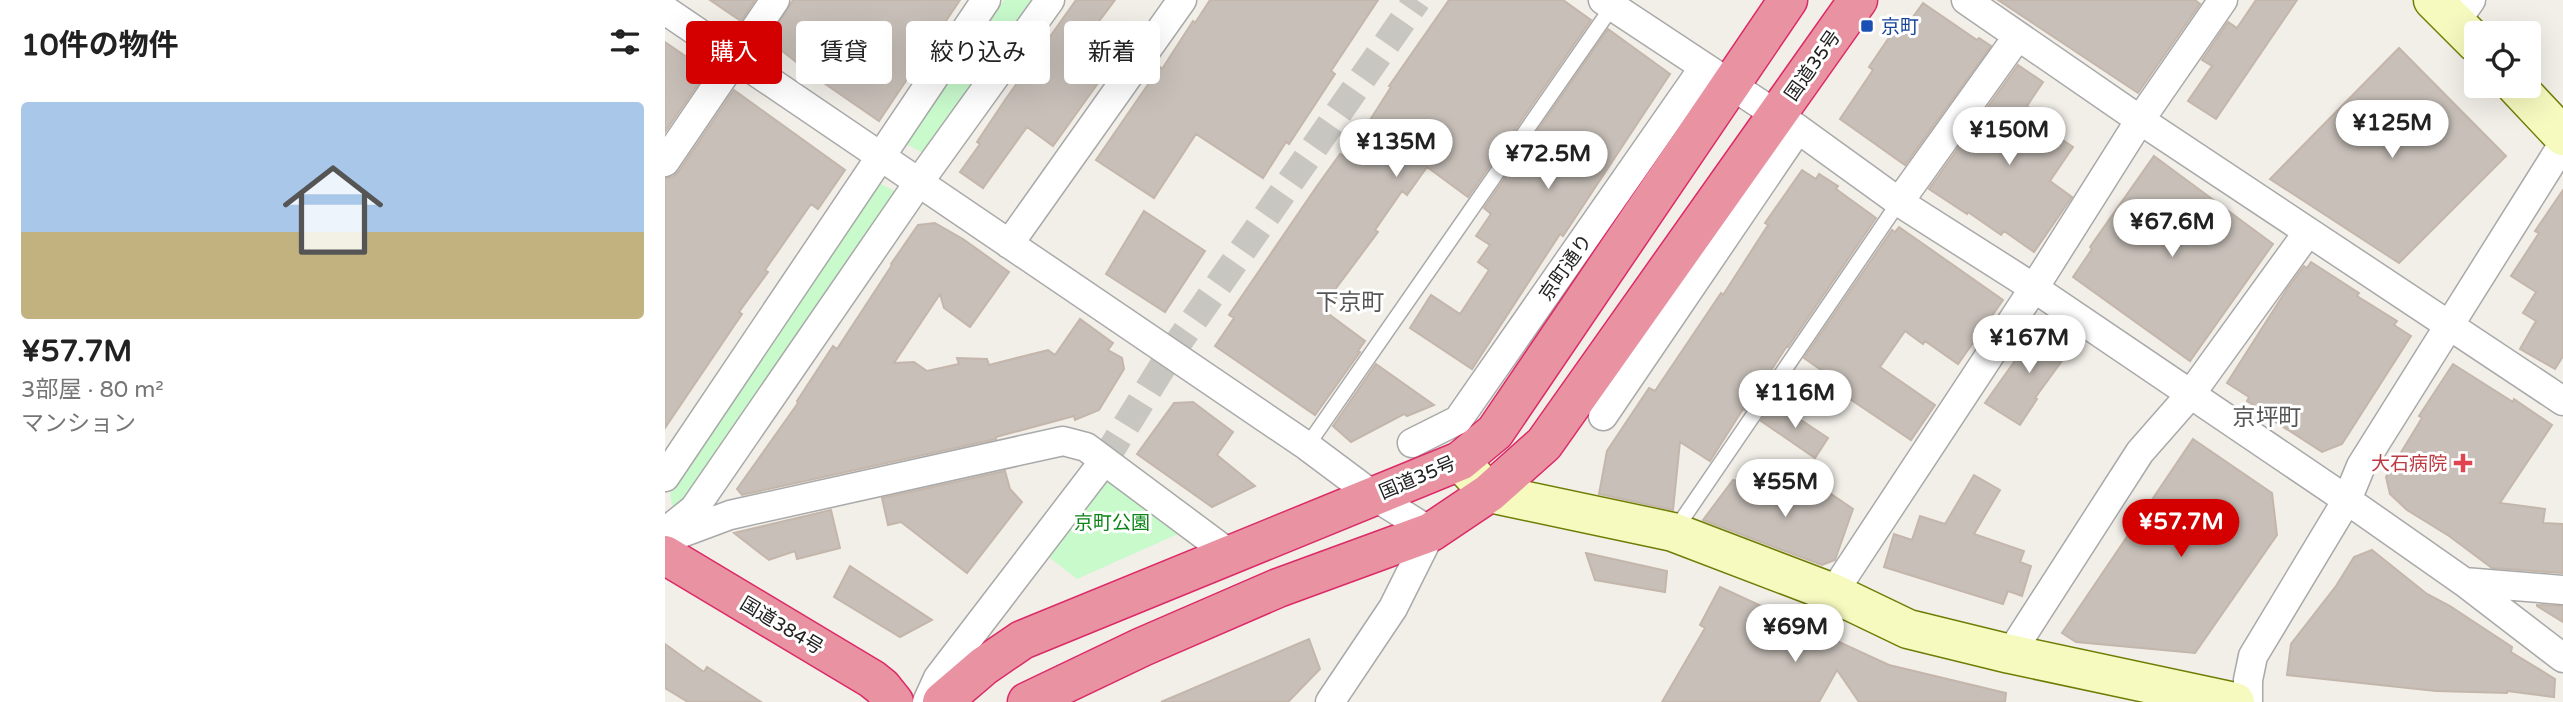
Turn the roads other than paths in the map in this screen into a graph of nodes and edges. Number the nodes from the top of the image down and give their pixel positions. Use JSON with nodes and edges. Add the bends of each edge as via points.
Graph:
{"nodes":[{"id":1,"x":775,"y":0,"type":"edge"},
{"id":2,"x":986,"y":0,"type":"edge"},
{"id":3,"x":1050,"y":0,"type":"edge"},
{"id":4,"x":1182,"y":0,"type":"edge"},
{"id":5,"x":1788,"y":0,"type":"edge"},
{"id":6,"x":1858,"y":0,"type":"edge"},
{"id":7,"x":1966,"y":0,"type":"edge"},
{"id":8,"x":2223,"y":0,"type":"edge"},
{"id":9,"x":1611,"y":2,"type":"edge"},
{"id":10,"x":665,"y":10,"type":"edge"},
{"id":11,"x":761,"y":21,"type":"edge"},
{"id":12,"x":686,"y":24,"type":"edge"},
{"id":13,"x":2018,"y":36,"type":"junction"},
{"id":14,"x":1717,"y":76,"type":"junction"},
{"id":15,"x":718,"y":84,"type":"edge"},
{"id":16,"x":774,"y":84,"type":"edge"},
{"id":17,"x":2527,"y":98,"type":"edge"},
{"id":18,"x":2140,"y":120,"type":"junction"},
{"id":19,"x":1788,"y":122,"type":"junction"},
{"id":20,"x":2563,"y":136,"type":"edge"},
{"id":21,"x":2563,"y":144,"type":"edge"},
{"id":22,"x":880,"y":157,"type":"junction"},
{"id":23,"x":665,"y":162,"type":"edge"},
{"id":24,"x":919,"y":182,"type":"junction"},
{"id":25,"x":1899,"y":202,"type":"junction"},
{"id":26,"x":2308,"y":232,"type":"junction"},
{"id":27,"x":1009,"y":244,"type":"junction"},
{"id":28,"x":2034,"y":288,"type":"junction"},
{"id":29,"x":2448,"y":326,"type":"junction"},
{"id":30,"x":2190,"y":395,"type":"junction"},
{"id":31,"x":2563,"y":401,"type":"edge"},
{"id":32,"x":1603,"y":416,"type":"dead end"},
{"id":33,"x":1412,"y":443,"type":"dead end"},
{"id":34,"x":1307,"y":446,"type":"junction"},
{"id":35,"x":1104,"y":461,"type":"junction"},
{"id":36,"x":1460,"y":461,"type":"junction"},
{"id":37,"x":665,"y":477,"type":"edge"},
{"id":38,"x":1489,"y":493,"type":"junction"},
{"id":39,"x":1374,"y":495,"type":"junction"},
{"id":40,"x":2347,"y":500,"type":"junction"},
{"id":41,"x":665,"y":532,"type":"edge"},
{"id":42,"x":1431,"y":532,"type":"junction"},
{"id":43,"x":1673,"y":532,"type":"junction"},
{"id":44,"x":665,"y":540,"type":"edge"},
{"id":45,"x":665,"y":555,"type":"edge"},
{"id":46,"x":1231,"y":555,"type":"junction"},
{"id":47,"x":2464,"y":582,"type":"junction"},
{"id":48,"x":2563,"y":590,"type":"edge"},
{"id":49,"x":1833,"y":593,"type":"junction"},
{"id":50,"x":2010,"y":654,"type":"junction"},
{"id":51,"x":2563,"y":658,"type":"edge"},
{"id":52,"x":894,"y":702,"type":"edge"},
{"id":53,"x":927,"y":702,"type":"edge"},
{"id":54,"x":942,"y":702,"type":"edge"},
{"id":55,"x":1027,"y":702,"type":"edge"},
{"id":56,"x":1330,"y":702,"type":"edge"},
{"id":57,"x":2235,"y":702,"type":"edge"},
{"id":58,"x":2248,"y":702,"type":"edge"}],
"edges":[{"from":1,"to":11,"type":"street"},
{"from":2,"to":22,"type":"street"},
{"from":3,"to":24,"type":"street"},
{"from":4,"to":27,"type":"street"},
{"from":5,"to":14,"type":"highway","name":"国道35号"},
{"from":6,"to":19,"type":"highway","name":"国道35号"},
{"from":7,"to":13,"type":"street"},
{"from":8,"to":18,"type":"street"},
{"from":9,"to":14,"type":"street"},
{"from":9,"to":34,"type":"lane"},
{"from":10,"to":12,"type":"street"},
{"from":13,"to":18,"type":"street"},
{"from":13,"to":25,"type":"street"},
{"from":14,"to":19,"type":"street"},
{"from":14,"to":33,"type":"street","name":"京町通り","via":[[1458,420]]},
{"from":14,"to":36,"type":"highway","name":"国道35号","via":[[1495,432]]},
{"from":15,"to":23,"type":"street"},
{"from":16,"to":22,"type":"street"},
{"from":17,"to":20,"type":"street"},
{"from":18,"to":26,"type":"street"},
{"from":18,"to":28,"type":"street"},
{"from":19,"to":25,"type":"street"},
{"from":19,"to":32,"type":"street"},
{"from":19,"to":38,"type":"highway","name":"国道35号","via":[[1544,444]]},
{"from":21,"to":29,"type":"street"},
{"from":22,"to":24,"type":"street"},
{"from":22,"to":37,"type":"street"},
{"from":24,"to":27,"type":"street"},
{"from":24,"to":41,"type":"street","via":[[694,509]]},
{"from":25,"to":28,"type":"street"},
{"from":25,"to":43,"type":"lane"},
{"from":26,"to":29,"type":"street"},
{"from":26,"to":30,"type":"street"},
{"from":27,"to":34,"type":"street"},
{"from":28,"to":30,"type":"street"},
{"from":28,"to":49,"type":"street"},
{"from":29,"to":31,"type":"street"},
{"from":29,"to":40,"type":"street","via":[[2361,466]]},
{"from":30,"to":40,"type":"street"},
{"from":30,"to":50,"type":"street","via":[[2140,452]]},
{"from":34,"to":39,"type":"street"},
{"from":35,"to":44,"type":"street","via":[[1086,447],[1063,441],[730,515]]},
{"from":35,"to":46,"type":"street"},
{"from":35,"to":53,"type":"street","via":[[938,678]]},
{"from":36,"to":38,"type":"street"},
{"from":36,"to":39,"type":"highway","name":"国道35号"},
{"from":38,"to":42,"type":"highway","name":"国道35号"},
{"from":38,"to":43,"type":"street"},
{"from":39,"to":42,"type":"street"},
{"from":39,"to":46,"type":"highway","name":"国道35号"},
{"from":40,"to":47,"type":"street"},
{"from":40,"to":58,"type":"street","via":[[2253,656]]},
{"from":42,"to":55,"type":"highway","name":"国道35号","via":[[1278,588]]},
{"from":42,"to":56,"type":"street","via":[[1393,608]]},
{"from":43,"to":49,"type":"street"},
{"from":45,"to":52,"type":"highway","name":"国道384号","via":[[872,679]]},
{"from":46,"to":54,"type":"highway","name":"国道35号","via":[[1022,640]]},
{"from":47,"to":48,"type":"street"},
{"from":47,"to":51,"type":"street"},
{"from":49,"to":50,"type":"street","via":[[1907,629]]},
{"from":50,"to":57,"type":"street"}]}
